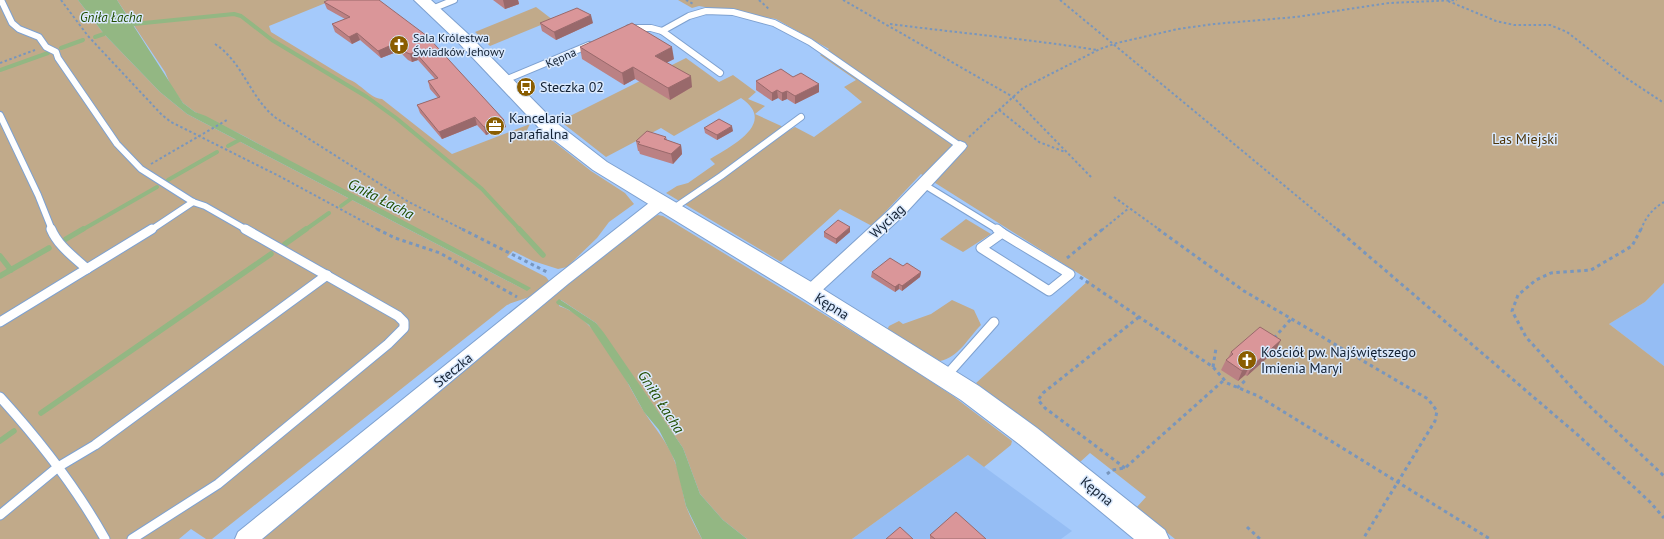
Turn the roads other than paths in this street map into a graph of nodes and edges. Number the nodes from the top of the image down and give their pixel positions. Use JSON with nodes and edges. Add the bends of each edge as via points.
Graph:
{"nodes":[{"id":1,"x":1,"y":0,"type":"edge"},
{"id":2,"x":454,"y":0,"type":"edge"},
{"id":3,"x":427,"y":4,"type":"edge"},
{"id":4,"x":622,"y":30,"type":"edge"},
{"id":5,"x":662,"y":32,"type":"junction"},
{"id":6,"x":594,"y":43,"type":"edge"},
{"id":7,"x":720,"y":72,"type":"dead end"},
{"id":8,"x":505,"y":80,"type":"junction"},
{"id":9,"x":0,"y":116,"type":"edge"},
{"id":10,"x":801,"y":117,"type":"dead end"},
{"id":11,"x":960,"y":146,"type":"joint"},
{"id":12,"x":923,"y":184,"type":"junction"},
{"id":13,"x":193,"y":202,"type":"junction"},
{"id":14,"x":666,"y":206,"type":"junction"},
{"id":15,"x":1002,"y":232,"type":"junction"},
{"id":16,"x":87,"y":269,"type":"junction"},
{"id":17,"x":326,"y":275,"type":"junction"},
{"id":18,"x":810,"y":292,"type":"junction"},
{"id":19,"x":0,"y":322,"type":"edge"},
{"id":20,"x":994,"y":322,"type":"dead end"},
{"id":21,"x":946,"y":376,"type":"junction"},
{"id":22,"x":0,"y":397,"type":"edge"},
{"id":23,"x":58,"y":467,"type":"junction"},
{"id":24,"x":0,"y":515,"type":"edge"},
{"id":25,"x":105,"y":539,"type":"edge"},
{"id":26,"x":132,"y":539,"type":"edge"},
{"id":27,"x":246,"y":539,"type":"edge"},
{"id":28,"x":1155,"y":539,"type":"edge"}],
"edges":[{"from":1,"to":13,"type":"lane","via":[[12,23],[19,29],[39,37],[46,47],[56,52],[117,144],[141,170]]},
{"from":2,"to":3,"type":"lane"},
{"from":3,"to":8,"type":"street","name":"Kępna"},
{"from":4,"to":5,"type":"lane","via":[[638,27]]},
{"from":5,"to":7,"type":"lane"},
{"from":5,"to":11,"type":"lane","via":[[705,11],[749,16],[775,24],[809,42]]},
{"from":6,"to":8,"type":"lane","name":"Kępna"},
{"from":8,"to":14,"type":"street","name":"Kępna","via":[[547,125],[600,166]]},
{"from":9,"to":16,"type":"lane","via":[[38,195],[54,236]]},
{"from":10,"to":14,"type":"lane","via":[[711,184]]},
{"from":11,"to":12,"type":"street","name":"Wyciąg"},
{"from":12,"to":15,"type":"lane"},
{"from":12,"to":18,"type":"street","name":"Wyciąg","via":[[897,212]]},
{"from":13,"to":16,"type":"lane"},
{"from":13,"to":17,"type":"lane","via":[[205,206]]},
{"from":14,"to":18,"type":"street","name":"Kępna"},
{"from":14,"to":27,"type":"street","name":"Steczka","via":[[562,280]]},
{"from":15,"to":15,"type":"lane","via":[[1070,274],[1049,291],[982,248]]},
{"from":16,"to":19,"type":"lane"},
{"from":17,"to":23,"type":"lane","via":[[95,445]]},
{"from":17,"to":26,"type":"lane","via":[[398,316],[404,322],[404,328],[218,484]]},
{"from":18,"to":21,"type":"street","name":"Kępna"},
{"from":20,"to":21,"type":"lane"},
{"from":21,"to":28,"type":"street","name":"Kępna","via":[[998,412]]},
{"from":22,"to":23,"type":"lane"},
{"from":23,"to":24,"type":"lane"},
{"from":23,"to":25,"type":"lane","via":[[89,509]]}]}
